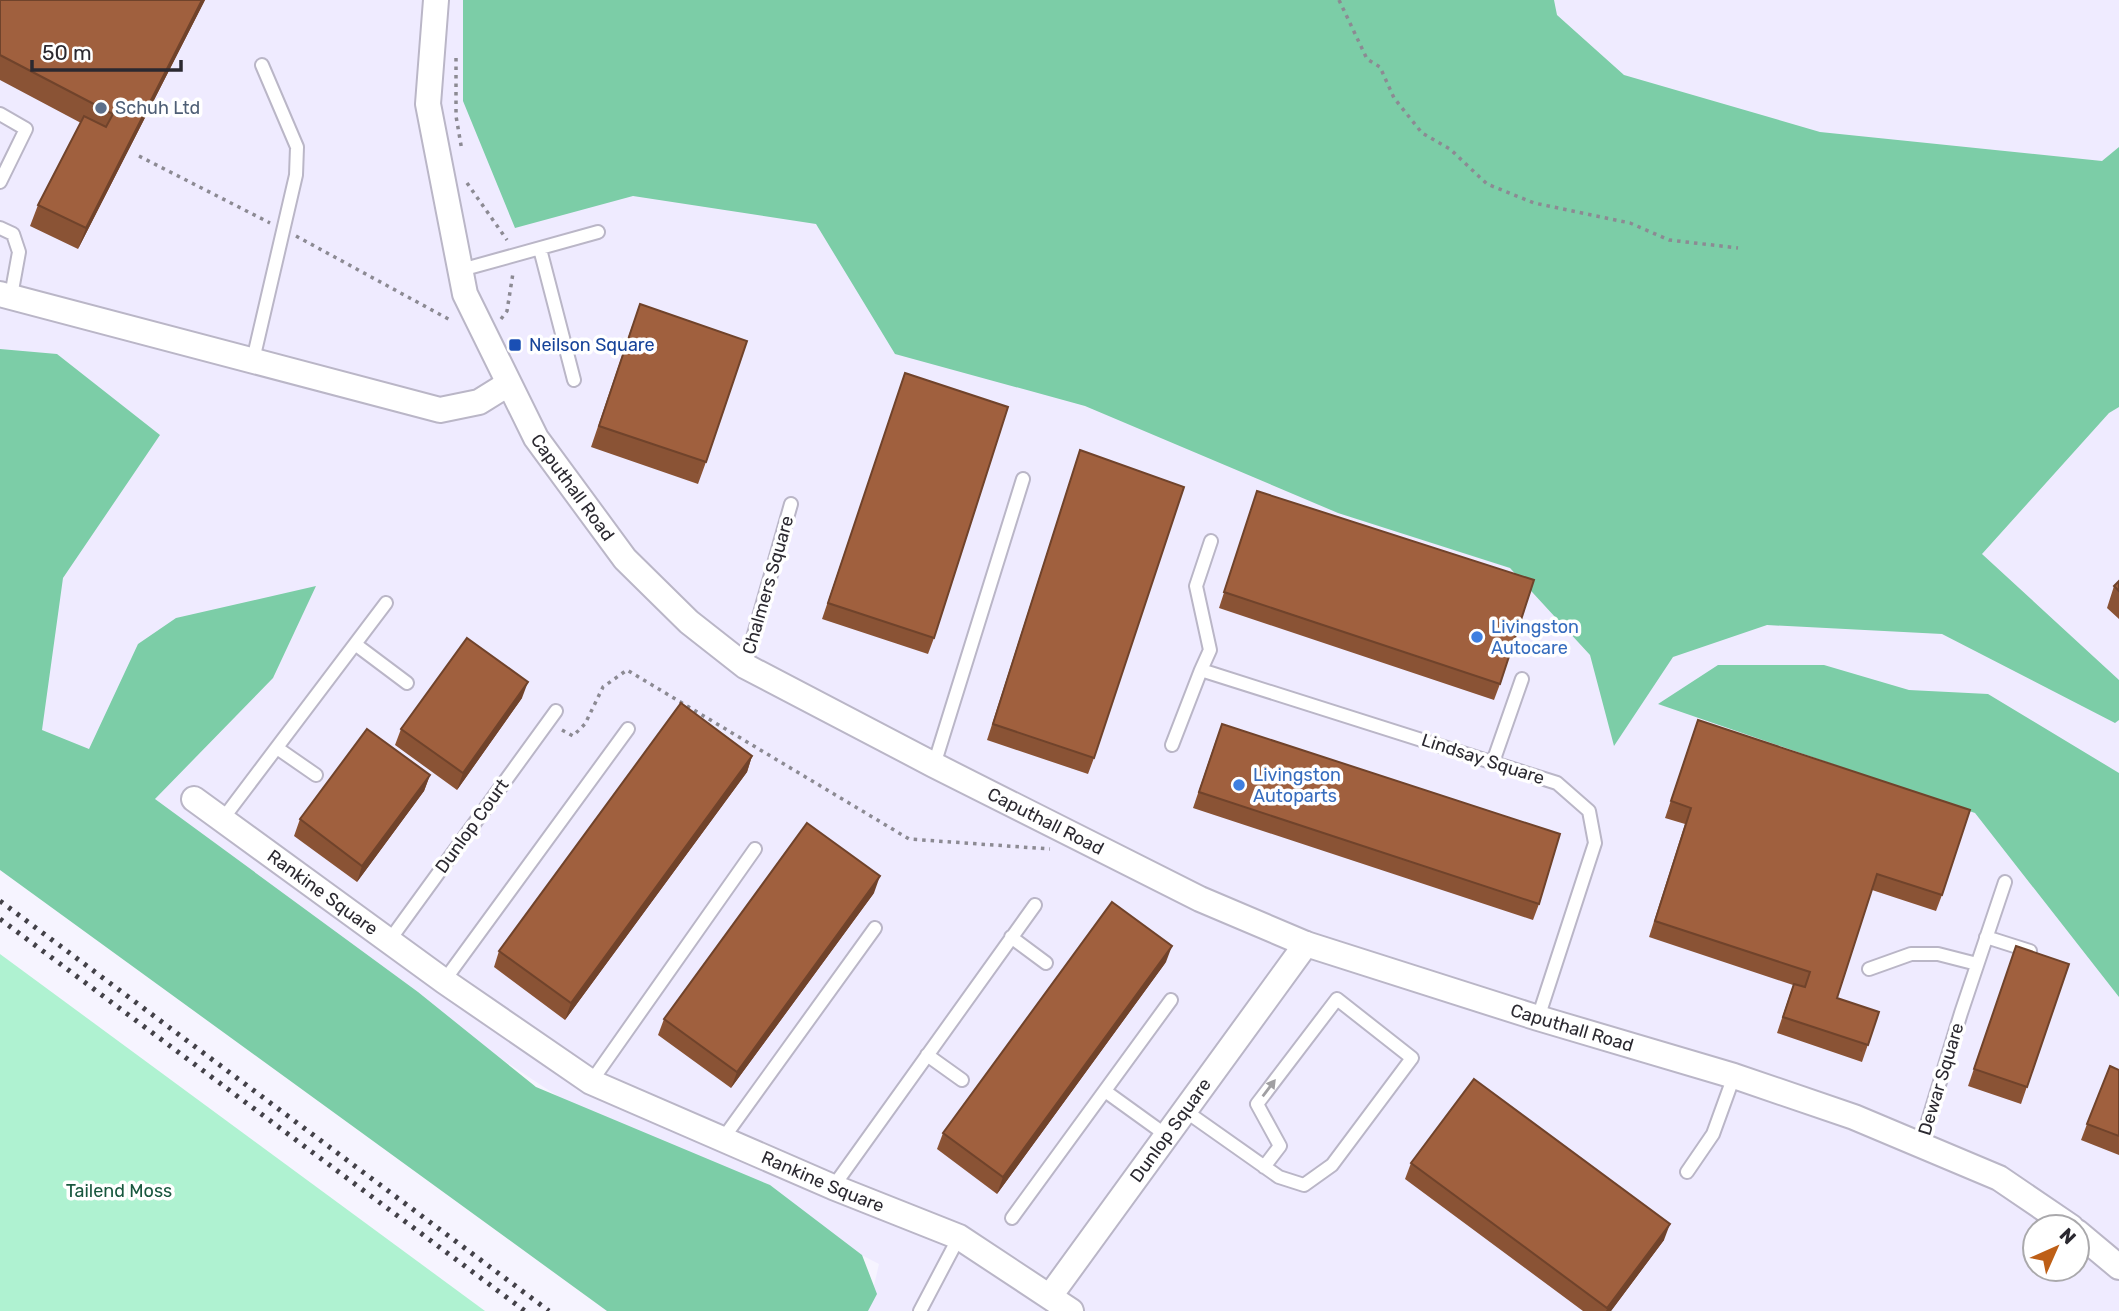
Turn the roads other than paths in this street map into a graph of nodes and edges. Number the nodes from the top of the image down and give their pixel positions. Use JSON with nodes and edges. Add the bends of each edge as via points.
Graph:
{"nodes":[{"id":1,"x":436,"y":0,"type":"edge"},
{"id":2,"x":262,"y":65,"type":"dead end"},
{"id":3,"x":0,"y":114,"type":"edge"},
{"id":4,"x":0,"y":183,"type":"edge"},
{"id":5,"x":0,"y":228,"type":"edge"},
{"id":6,"x":598,"y":232,"type":"dead end"},
{"id":7,"x":540,"y":249,"type":"junction"},
{"id":8,"x":461,"y":270,"type":"junction"},
{"id":9,"x":5,"y":295,"type":"edge"},
{"id":10,"x":253,"y":360,"type":"junction"},
{"id":11,"x":575,"y":380,"type":"dead end"},
{"id":12,"x":508,"y":384,"type":"junction"},
{"id":13,"x":1023,"y":479,"type":"dead end"},
{"id":14,"x":791,"y":505,"type":"dead end"},
{"id":15,"x":1211,"y":541,"type":"dead end"},
{"id":16,"x":386,"y":603,"type":"dead end"},
{"id":17,"x":355,"y":644,"type":"junction"},
{"id":18,"x":745,"y":666,"type":"junction"},
{"id":19,"x":1201,"y":670,"type":"junction"},
{"id":20,"x":1522,"y":679,"type":"dead end"},
{"id":21,"x":407,"y":683,"type":"dead end"},
{"id":22,"x":552,"y":717,"type":"road end"},
{"id":23,"x":628,"y":729,"type":"dead end"},
{"id":24,"x":1172,"y":745,"type":"dead end"},
{"id":25,"x":277,"y":748,"type":"junction"},
{"id":26,"x":1493,"y":762,"type":"junction"},
{"id":27,"x":934,"y":765,"type":"junction"},
{"id":28,"x":316,"y":775,"type":"dead end"},
{"id":29,"x":194,"y":799,"type":"dead end"},
{"id":30,"x":222,"y":820,"type":"junction"},
{"id":31,"x":755,"y":849,"type":"dead end"},
{"id":32,"x":2005,"y":882,"type":"dead end"},
{"id":33,"x":1035,"y":905,"type":"dead end"},
{"id":34,"x":875,"y":928,"type":"dead end"},
{"id":35,"x":1011,"y":937,"type":"junction"},
{"id":36,"x":1986,"y":937,"type":"junction"},
{"id":37,"x":389,"y":941,"type":"junction"},
{"id":38,"x":1306,"y":944,"type":"junction"},
{"id":39,"x":2047,"y":957,"type":"edge"},
{"id":40,"x":1046,"y":963,"type":"dead end"},
{"id":41,"x":1977,"y":964,"type":"junction"},
{"id":42,"x":1869,"y":969,"type":"dead end"},
{"id":43,"x":444,"y":981,"type":"junction"},
{"id":44,"x":1171,"y":1000,"type":"dead end"},
{"id":45,"x":1538,"y":1018,"type":"junction"},
{"id":46,"x":927,"y":1055,"type":"junction"},
{"id":47,"x":1734,"y":1076,"type":"junction"},
{"id":48,"x":962,"y":1080,"type":"dead end"},
{"id":49,"x":590,"y":1082,"type":"junction"},
{"id":50,"x":1105,"y":1091,"type":"junction"},
{"id":51,"x":1184,"y":1110,"type":"junction"},
{"id":52,"x":1166,"y":1135,"type":"junction"},
{"id":53,"x":722,"y":1140,"type":"junction"},
{"id":54,"x":1921,"y":1144,"type":"junction"},
{"id":55,"x":1264,"y":1167,"type":"junction"},
{"id":56,"x":1687,"y":1172,"type":"dead end"},
{"id":57,"x":833,"y":1187,"type":"junction"},
{"id":58,"x":2050,"y":1213,"type":"edge"},
{"id":59,"x":1012,"y":1218,"type":"dead end"},
{"id":60,"x":959,"y":1237,"type":"junction"},
{"id":61,"x":2091,"y":1242,"type":"edge"},
{"id":62,"x":2117,"y":1262,"type":"edge"},
{"id":63,"x":1050,"y":1296,"type":"junction"},
{"id":64,"x":920,"y":1311,"type":"edge"},
{"id":65,"x":1071,"y":1311,"type":"edge"}],
"edges":[{"from":1,"to":8,"type":"street","name":"Caputhall Road","via":[[428,104]]},
{"from":2,"to":10,"type":"lane","via":[[297,147],[296,175]]},
{"from":3,"to":4,"type":"lane","via":[[26,129]]},
{"from":5,"to":9,"type":"lane","via":[[13,234],[19,252]]},
{"from":6,"to":7,"type":"lane"},
{"from":7,"to":8,"type":"lane"},
{"from":7,"to":11,"type":"lane"},
{"from":8,"to":12,"type":"street","name":"Caputhall Road","via":[[466,294]]},
{"from":9,"to":10,"type":"street"},
{"from":10,"to":12,"type":"street","via":[[440,410],[479,402]]},
{"from":12,"to":18,"type":"street","name":"Caputhall Road","via":[[536,438],[625,559],[689,622]]},
{"from":13,"to":27,"type":"lane"},
{"from":14,"to":18,"type":"lane","name":"Chalmers Square"},
{"from":15,"to":19,"type":"lane","via":[[1196,586],[1210,650]]},
{"from":16,"to":17,"type":"lane"},
{"from":17,"to":21,"type":"lane"},
{"from":17,"to":25,"type":"lane"},
{"from":18,"to":27,"type":"street","name":"Caputhall Road"},
{"from":19,"to":24,"type":"lane"},
{"from":19,"to":26,"type":"lane","name":"Lindsay Square"},
{"from":20,"to":26,"type":"lane"},
{"from":22,"to":37,"type":"lane","name":"Dunlop Court"},
{"from":23,"to":43,"type":"lane"},
{"from":25,"to":28,"type":"lane"},
{"from":25,"to":30,"type":"lane"},
{"from":26,"to":45,"type":"lane","name":"Lindsay Square","via":[[1557,783],[1589,811],[1595,843]]},
{"from":27,"to":38,"type":"street","name":"Caputhall Road","via":[[1200,899]]},
{"from":29,"to":30,"type":"street","name":"Rankine Square"},
{"from":30,"to":37,"type":"street","name":"Rankine Square"},
{"from":31,"to":49,"type":"lane"},
{"from":32,"to":36,"type":"lane","name":"Dewar Square"},
{"from":33,"to":35,"type":"lane"},
{"from":34,"to":53,"type":"lane"},
{"from":35,"to":40,"type":"lane"},
{"from":35,"to":46,"type":"lane"},
{"from":36,"to":39,"type":"lane"},
{"from":36,"to":41,"type":"lane","name":"Dewar Square"},
{"from":37,"to":43,"type":"street","name":"Rankine Square"},
{"from":38,"to":45,"type":"street","name":"Caputhall Road"},
{"from":38,"to":51,"type":"street","name":"Dunlop Square"},
{"from":41,"to":42,"type":"lane","via":[[1938,954],[1911,954]]},
{"from":41,"to":54,"type":"lane","name":"Dewar Square"},
{"from":43,"to":49,"type":"street","name":"Rankine Square"},
{"from":44,"to":50,"type":"lane"},
{"from":45,"to":47,"type":"street","name":"Caputhall Road"},
{"from":46,"to":48,"type":"lane"},
{"from":46,"to":57,"type":"lane"},
{"from":47,"to":54,"type":"street","name":"Caputhall Road"},
{"from":47,"to":56,"type":"lane","via":[[1713,1135]]},
{"from":49,"to":53,"type":"street","name":"Rankine Square"},
{"from":50,"to":52,"type":"lane"},
{"from":50,"to":59,"type":"lane"},
{"from":51,"to":52,"type":"street","name":"Dunlop Square"},
{"from":51,"to":55,"type":"lane"},
{"from":52,"to":63,"type":"street","name":"Dunlop Square"},
{"from":53,"to":57,"type":"street","name":"Rankine Square"},
{"from":54,"to":58,"type":"street","name":"Caputhall Road","via":[[1999,1178]]},
{"from":55,"to":55,"type":"lane","one_way":true,"via":[[1280,1146],[1257,1104],[1337,999],[1412,1058],[1332,1165],[1304,1185]]},
{"from":57,"to":60,"type":"street","name":"Rankine Square"},
{"from":60,"to":63,"type":"street","name":"Rankine Square"},
{"from":60,"to":64,"type":"lane"},
{"from":61,"to":62,"type":"street"},
{"from":63,"to":65,"type":"street"}]}
